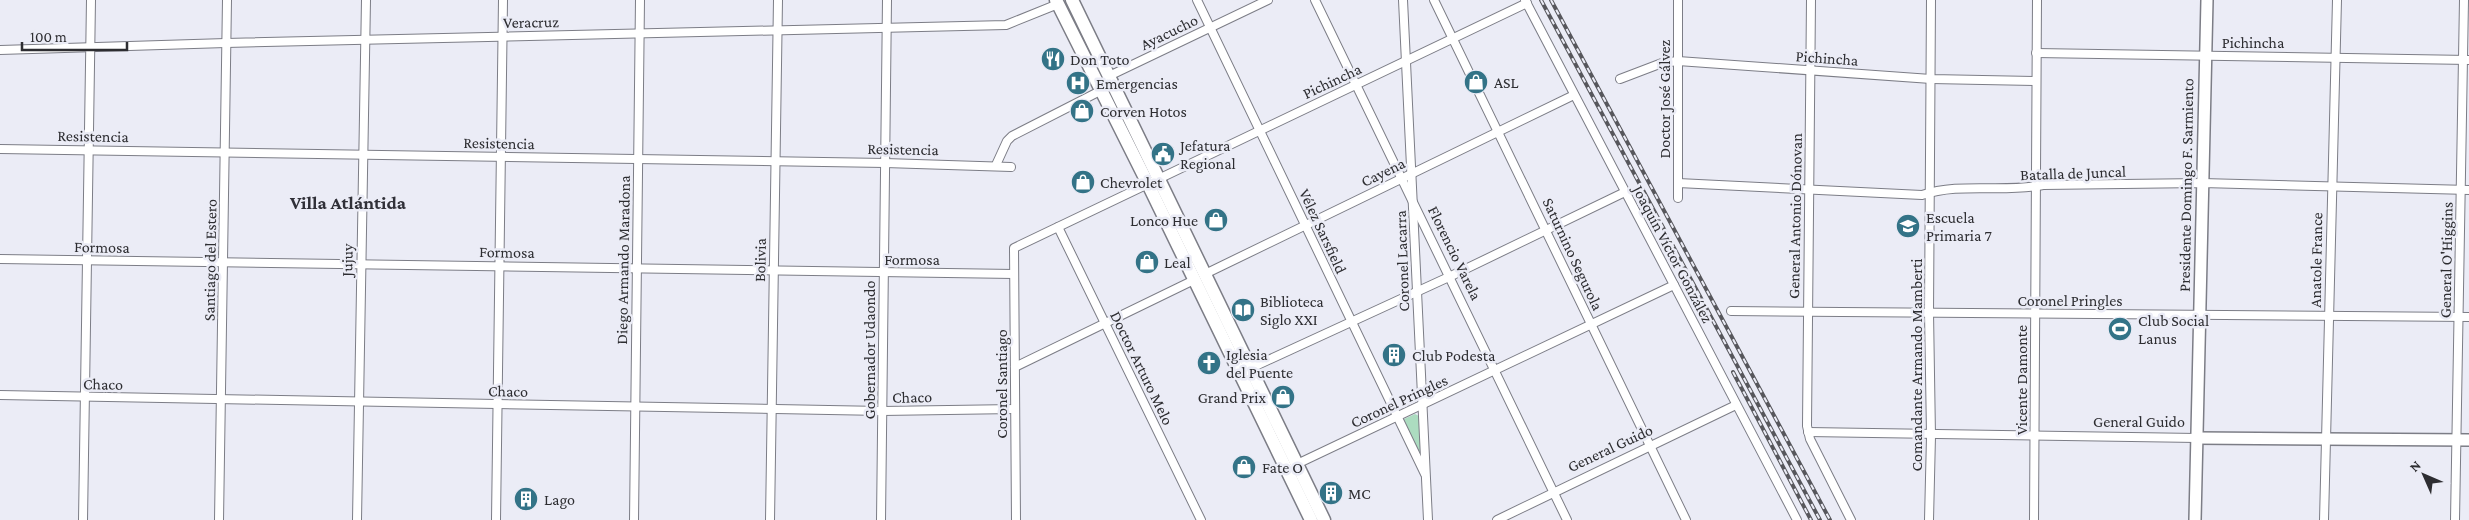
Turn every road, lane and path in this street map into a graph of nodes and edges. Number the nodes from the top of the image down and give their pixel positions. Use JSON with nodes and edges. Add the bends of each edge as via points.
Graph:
{"nodes":[{"id":1,"x":91,"y":0,"type":"edge"},
{"id":2,"x":227,"y":0,"type":"edge"},
{"id":3,"x":366,"y":0,"type":"edge"},
{"id":4,"x":503,"y":0,"type":"edge"},
{"id":5,"x":640,"y":0,"type":"edge"},
{"id":6,"x":778,"y":0,"type":"edge"},
{"id":7,"x":887,"y":0,"type":"edge"},
{"id":8,"x":1072,"y":0,"type":"edge"},
{"id":9,"x":1197,"y":0,"type":"edge"},
{"id":10,"x":1268,"y":0,"type":"edge"},
{"id":11,"x":1315,"y":0,"type":"edge"},
{"id":12,"x":1403,"y":0,"type":"edge"},
{"id":13,"x":1434,"y":0,"type":"edge"},
{"id":14,"x":1678,"y":0,"type":"edge"},
{"id":15,"x":1811,"y":0,"type":"edge"},
{"id":16,"x":1931,"y":0,"type":"edge"},
{"id":17,"x":2037,"y":0,"type":"edge"},
{"id":18,"x":2206,"y":0,"type":"edge"},
{"id":19,"x":2337,"y":0,"type":"edge"},
{"id":20,"x":2464,"y":0,"type":"edge"},
{"id":21,"x":1526,"y":1,"type":"edge"},
{"id":22,"x":1057,"y":2,"type":"edge"},
{"id":23,"x":1210,"y":27,"type":"junction"},
{"id":24,"x":887,"y":29,"type":"junction"},
{"id":25,"x":778,"y":30,"type":"junction"},
{"id":26,"x":640,"y":34,"type":"junction"},
{"id":27,"x":503,"y":36,"type":"junction"},
{"id":28,"x":1454,"y":38,"type":"junction"},
{"id":29,"x":366,"y":39,"type":"junction"},
{"id":30,"x":226,"y":43,"type":"junction"},
{"id":31,"x":91,"y":48,"type":"junction"},
{"id":32,"x":0,"y":50,"type":"edge"},
{"id":33,"x":2036,"y":53,"type":"junction"},
{"id":34,"x":2205,"y":55,"type":"junction"},
{"id":35,"x":2335,"y":56,"type":"junction"},
{"id":36,"x":2466,"y":60,"type":"edge"},
{"id":37,"x":1678,"y":61,"type":"junction"},
{"id":38,"x":1406,"y":62,"type":"junction"},
{"id":39,"x":1810,"y":70,"type":"junction"},
{"id":40,"x":1109,"y":76,"type":"junction"},
{"id":41,"x":1620,"y":78,"type":"dead end"},
{"id":42,"x":1931,"y":79,"type":"junction"},
{"id":43,"x":2036,"y":81,"type":"junction"},
{"id":44,"x":1357,"y":85,"type":"junction"},
{"id":45,"x":1102,"y":90,"type":"junction"},
{"id":46,"x":1574,"y":95,"type":"junction"},
{"id":47,"x":1260,"y":130,"type":"junction"},
{"id":48,"x":1500,"y":132,"type":"junction"},
{"id":49,"x":0,"y":149,"type":"edge"},
{"id":50,"x":88,"y":149,"type":"junction"},
{"id":51,"x":226,"y":152,"type":"junction"},
{"id":52,"x":363,"y":154,"type":"junction"},
{"id":53,"x":500,"y":157,"type":"junction"},
{"id":54,"x":638,"y":159,"type":"junction"},
{"id":55,"x":776,"y":161,"type":"junction"},
{"id":56,"x":885,"y":163,"type":"junction"},
{"id":57,"x":996,"y":165,"type":"junction"},
{"id":58,"x":1011,"y":167,"type":"dead end"},
{"id":59,"x":1412,"y":173,"type":"junction"},
{"id":60,"x":1403,"y":178,"type":"junction"},
{"id":61,"x":1154,"y":181,"type":"junction"},
{"id":62,"x":1678,"y":182,"type":"junction"},
{"id":63,"x":2202,"y":183,"type":"junction"},
{"id":64,"x":2332,"y":186,"type":"junction"},
{"id":65,"x":2035,"y":187,"type":"junction"},
{"id":66,"x":1809,"y":188,"type":"junction"},
{"id":67,"x":2465,"y":190,"type":"edge"},
{"id":68,"x":1625,"y":192,"type":"junction"},
{"id":69,"x":1931,"y":192,"type":"junction"},
{"id":70,"x":1678,"y":198,"type":"dead end"},
{"id":71,"x":1414,"y":200,"type":"junction"},
{"id":72,"x":1306,"y":226,"type":"junction"},
{"id":73,"x":1058,"y":227,"type":"junction"},
{"id":74,"x":1546,"y":230,"type":"junction"},
{"id":75,"x":0,"y":259,"type":"edge"},
{"id":76,"x":88,"y":260,"type":"junction"},
{"id":77,"x":224,"y":264,"type":"junction"},
{"id":78,"x":500,"y":265,"type":"junction"},
{"id":79,"x":360,"y":266,"type":"junction"},
{"id":80,"x":636,"y":269,"type":"junction"},
{"id":81,"x":774,"y":271,"type":"junction"},
{"id":82,"x":883,"y":273,"type":"junction"},
{"id":83,"x":1014,"y":274,"type":"junction"},
{"id":84,"x":1451,"y":276,"type":"junction"},
{"id":85,"x":1200,"y":277,"type":"junction"},
{"id":86,"x":1674,"y":285,"type":"junction"},
{"id":87,"x":1417,"y":292,"type":"junction"},
{"id":88,"x":1731,"y":311,"type":"dead end"},
{"id":89,"x":1808,"y":312,"type":"junction"},
{"id":90,"x":1929,"y":312,"type":"junction"},
{"id":91,"x":2034,"y":314,"type":"junction"},
{"id":92,"x":2199,"y":314,"type":"junction"},
{"id":93,"x":2329,"y":314,"type":"junction"},
{"id":94,"x":2459,"y":317,"type":"junction"},
{"id":95,"x":2469,"y":317,"type":"edge"},
{"id":96,"x":1351,"y":322,"type":"junction"},
{"id":97,"x":1104,"y":323,"type":"junction"},
{"id":98,"x":1591,"y":325,"type":"junction"},
{"id":99,"x":1015,"y":367,"type":"junction"},
{"id":100,"x":1251,"y":368,"type":"junction"},
{"id":101,"x":1495,"y":371,"type":"junction"},
{"id":102,"x":0,"y":395,"type":"edge"},
{"id":103,"x":86,"y":398,"type":"junction"},
{"id":104,"x":221,"y":400,"type":"junction"},
{"id":105,"x":359,"y":401,"type":"junction"},
{"id":106,"x":498,"y":405,"type":"junction"},
{"id":107,"x":1422,"y":405,"type":"junction"},
{"id":108,"x":1736,"y":405,"type":"junction"},
{"id":109,"x":634,"y":406,"type":"junction"},
{"id":110,"x":1015,"y":408,"type":"junction"},
{"id":111,"x":772,"y":409,"type":"junction"},
{"id":112,"x":882,"y":411,"type":"junction"},
{"id":113,"x":1397,"y":417,"type":"junction"},
{"id":114,"x":1808,"y":432,"type":"junction"},
{"id":115,"x":1931,"y":436,"type":"junction"},
{"id":116,"x":2035,"y":437,"type":"junction"},
{"id":117,"x":2197,"y":438,"type":"junction"},
{"id":118,"x":2326,"y":438,"type":"junction"},
{"id":119,"x":2457,"y":440,"type":"junction"},
{"id":120,"x":2469,"y":440,"type":"edge"},
{"id":121,"x":1650,"y":447,"type":"junction"},
{"id":122,"x":1297,"y":464,"type":"junction"},
{"id":123,"x":1425,"y":474,"type":"junction"},
{"id":124,"x":1554,"y":492,"type":"junction"},
{"id":125,"x":83,"y":520,"type":"edge"},
{"id":126,"x":220,"y":520,"type":"edge"},
{"id":127,"x":356,"y":520,"type":"edge"},
{"id":128,"x":496,"y":520,"type":"edge"},
{"id":129,"x":634,"y":520,"type":"edge"},
{"id":130,"x":770,"y":520,"type":"edge"},
{"id":131,"x":881,"y":520,"type":"edge"},
{"id":132,"x":1016,"y":520,"type":"edge"},
{"id":133,"x":1201,"y":520,"type":"edge"},
{"id":134,"x":1310,"y":520,"type":"edge"},
{"id":135,"x":1324,"y":520,"type":"edge"},
{"id":136,"x":1428,"y":520,"type":"edge"},
{"id":137,"x":1497,"y":520,"type":"edge"},
{"id":138,"x":1567,"y":520,"type":"edge"},
{"id":139,"x":1686,"y":520,"type":"edge"},
{"id":140,"x":1797,"y":520,"type":"edge"},
{"id":141,"x":1851,"y":520,"type":"edge"},
{"id":142,"x":1929,"y":520,"type":"edge"},
{"id":143,"x":2034,"y":520,"type":"edge"},
{"id":144,"x":2195,"y":520,"type":"edge"},
{"id":145,"x":2324,"y":520,"type":"edge"},
{"id":146,"x":2456,"y":520,"type":"edge"}],
"edges":[{"from":1,"to":31,"type":"street"},
{"from":2,"to":30,"type":"street","name":"Santiago del Estero"},
{"from":3,"to":29,"type":"street","name":"Jujuy"},
{"from":4,"to":27,"type":"street"},
{"from":5,"to":26,"type":"street","name":"Diego Armando Maradona"},
{"from":6,"to":25,"type":"street","name":"Bolivia"},
{"from":7,"to":24,"type":"street","name":"Gobernador Udaondo"},
{"from":8,"to":40,"type":"main road"},
{"from":9,"to":23,"type":"street","name":"Vélez Sarsfield"},
{"from":10,"to":23,"type":"street","name":"Ayacucho"},
{"from":11,"to":44,"type":"street","name":"Florencio Varela"},
{"from":12,"to":38,"type":"street","name":"Coronel Lacarra"},
{"from":13,"to":28,"type":"street","name":"Saturnino Segurola"},
{"from":14,"to":37,"type":"street","name":"Doctor José Gálvez"},
{"from":15,"to":39,"type":"street","name":"General Antonio Dónovan"},
{"from":16,"to":42,"type":"street","name":"Comandante Armando Mamberti"},
{"from":17,"to":33,"type":"street","name":"Vicente Damonte"},
{"from":18,"to":34,"type":"main road","name":"Presidente Domingo F. Sarmiento"},
{"from":19,"to":35,"type":"street","name":"Anatole France"},
{"from":20,"to":36,"type":"street","name":"General O'Higgins"},
{"from":21,"to":28,"type":"street","name":"Pichincha"},
{"from":21,"to":46,"type":"street","name":"Joaquín Víctor González"},
{"from":22,"to":24,"type":"street","name":"Veracruz","via":[[1006,25]]},
{"from":22,"to":45,"type":"main road"},
{"from":23,"to":40,"type":"street","name":"Ayacucho"},
{"from":23,"to":47,"type":"street","name":"Vélez Sarsfield"},
{"from":24,"to":25,"type":"street","name":"Veracruz"},
{"from":24,"to":56,"type":"street","name":"Gobernador Udaondo"},
{"from":25,"to":26,"type":"street","name":"Veracruz"},
{"from":25,"to":55,"type":"street","name":"Bolivia"},
{"from":26,"to":27,"type":"street","name":"Veracruz"},
{"from":26,"to":54,"type":"street","name":"Diego Armando Maradona"},
{"from":27,"to":29,"type":"street","name":"Veracruz"},
{"from":27,"to":53,"type":"street"},
{"from":28,"to":38,"type":"street","name":"Pichincha"},
{"from":28,"to":48,"type":"street","name":"Saturnino Segurola"},
{"from":29,"to":30,"type":"street","name":"Veracruz"},
{"from":29,"to":52,"type":"street","name":"Jujuy"},
{"from":30,"to":31,"type":"street","name":"Veracruz"},
{"from":30,"to":51,"type":"street","name":"Santiago del Estero"},
{"from":31,"to":32,"type":"street","name":"Veracruz"},
{"from":31,"to":50,"type":"street"},
{"from":33,"to":34,"type":"street","name":"Pichincha"},
{"from":33,"to":43,"type":"street","name":"Vicente Damonte"},
{"from":34,"to":35,"type":"street","name":"Pichincha"},
{"from":34,"to":63,"type":"main road","name":"Presidente Domingo F. Sarmiento"},
{"from":35,"to":36,"type":"street","name":"Pichincha"},
{"from":35,"to":64,"type":"street","name":"Anatole France"},
{"from":36,"to":67,"type":"street","name":"General O'Higgins"},
{"from":37,"to":39,"type":"street","name":"Pichincha"},
{"from":37,"to":41,"type":"street","name":"Pichincha","via":[[1662,63]]},
{"from":37,"to":62,"type":"street","name":"Doctor José Gálvez"},
{"from":38,"to":44,"type":"street","name":"Pichincha"},
{"from":38,"to":59,"type":"street","name":"Coronel Lacarra"},
{"from":39,"to":42,"type":"street","name":"Pichincha"},
{"from":39,"to":66,"type":"street","name":"General Antonio Dónovan"},
{"from":40,"to":61,"type":"main road"},
{"from":42,"to":43,"type":"street","name":"Pichincha"},
{"from":42,"to":69,"type":"street","name":"Comandante Armando Mamberti"},
{"from":43,"to":65,"type":"street","name":"Vicente Damonte"},
{"from":44,"to":47,"type":"street","name":"Pichincha"},
{"from":44,"to":60,"type":"street","name":"Florencio Varela"},
{"from":45,"to":57,"type":"street","via":[[1012,136]]},
{"from":45,"to":61,"type":"main road"},
{"from":46,"to":48,"type":"street","name":"Cayena"},
{"from":46,"to":68,"type":"street","name":"Joaquín Víctor González"},
{"from":47,"to":61,"type":"street","name":"Pichincha"},
{"from":47,"to":72,"type":"street","name":"Vélez Sarsfield"},
{"from":48,"to":59,"type":"street","name":"Cayena"},
{"from":48,"to":74,"type":"street","name":"Saturnino Segurola"},
{"from":49,"to":50,"type":"street","name":"Resistencia"},
{"from":50,"to":51,"type":"street","name":"Resistencia"},
{"from":50,"to":76,"type":"street"},
{"from":51,"to":52,"type":"street","name":"Resistencia"},
{"from":51,"to":77,"type":"street","name":"Santiago del Estero"},
{"from":52,"to":53,"type":"street","name":"Resistencia"},
{"from":52,"to":79,"type":"street","name":"Jujuy"},
{"from":53,"to":54,"type":"street","name":"Resistencia"},
{"from":53,"to":78,"type":"street"},
{"from":54,"to":55,"type":"street","name":"Resistencia"},
{"from":54,"to":80,"type":"street","name":"Diego Armando Maradona"},
{"from":55,"to":56,"type":"street","name":"Resistencia"},
{"from":55,"to":81,"type":"street","name":"Bolivia"},
{"from":56,"to":57,"type":"street","name":"Resistencia"},
{"from":56,"to":82,"type":"street","name":"Gobernador Udaondo"},
{"from":57,"to":58,"type":"street","name":"Resistencia"},
{"from":59,"to":60,"type":"street","name":"Cayena"},
{"from":59,"to":71,"type":"street","name":"Coronel Lacarra"},
{"from":60,"to":71,"type":"street","name":"Florencio Varela"},
{"from":60,"to":72,"type":"street","name":"Cayena"},
{"from":61,"to":73,"type":"street"},
{"from":61,"to":85,"type":"main road"},
{"from":62,"to":66,"type":"street","name":"Batalla de Juncal"},
{"from":62,"to":70,"type":"street","name":"Doctor José Gálvez"},
{"from":63,"to":64,"type":"street","name":"Batalla de Juncal"},
{"from":63,"to":65,"type":"street","name":"Batalla de Juncal"},
{"from":63,"to":92,"type":"main road","name":"Presidente Domingo F. Sarmiento"},
{"from":64,"to":67,"type":"street","name":"Batalla de Juncal"},
{"from":64,"to":93,"type":"street","name":"Anatole France"},
{"from":65,"to":69,"type":"street","name":"Batalla de Juncal"},
{"from":65,"to":91,"type":"street","name":"Vicente Damonte"},
{"from":66,"to":69,"type":"street","name":"Batalla de Juncal","via":[[1922,195]]},
{"from":66,"to":89,"type":"street","name":"General Antonio Dónovan"},
{"from":67,"to":94,"type":"street","name":"General O'Higgins"},
{"from":68,"to":74,"type":"street"},
{"from":68,"to":86,"type":"street","name":"Joaquín Víctor González"},
{"from":69,"to":90,"type":"street","name":"Comandante Armando Mamberti"},
{"from":71,"to":84,"type":"street","name":"Florencio Varela"},
{"from":71,"to":87,"type":"street","name":"Coronel Lacarra"},
{"from":72,"to":85,"type":"street","name":"Cayena"},
{"from":72,"to":96,"type":"street","name":"Vélez Sarsfield"},
{"from":73,"to":83,"type":"street","name":"Coronel Santiago","via":[[1014,248]]},
{"from":73,"to":97,"type":"street","name":"Doctor Arturo Melo"},
{"from":74,"to":84,"type":"street"},
{"from":74,"to":98,"type":"street","name":"Saturnino Segurola"},
{"from":75,"to":76,"type":"street","name":"Formosa"},
{"from":76,"to":77,"type":"street","name":"Formosa"},
{"from":76,"to":103,"type":"street"},
{"from":77,"to":79,"type":"street","name":"Formosa"},
{"from":77,"to":104,"type":"street","name":"Santiago del Estero"},
{"from":78,"to":79,"type":"street","name":"Formosa"},
{"from":78,"to":80,"type":"street","name":"Formosa"},
{"from":78,"to":106,"type":"street"},
{"from":79,"to":105,"type":"street","name":"Jujuy"},
{"from":80,"to":81,"type":"street","name":"Formosa"},
{"from":80,"to":109,"type":"street","name":"Diego Armando Maradona"},
{"from":81,"to":82,"type":"street","name":"Formosa"},
{"from":81,"to":111,"type":"street","name":"Bolivia"},
{"from":82,"to":83,"type":"street","name":"Formosa"},
{"from":82,"to":112,"type":"street","name":"Gobernador Udaondo"},
{"from":83,"to":99,"type":"street","name":"Coronel Santiago"},
{"from":84,"to":87,"type":"street"},
{"from":84,"to":101,"type":"street","name":"Florencio Varela"},
{"from":85,"to":97,"type":"street"},
{"from":85,"to":100,"type":"main road"},
{"from":85,"to":134,"type":"main road"},
{"from":86,"to":98,"type":"street","name":"Coronel Pringles"},
{"from":86,"to":108,"type":"street","name":"Joaquín Víctor González"},
{"from":87,"to":96,"type":"street"},
{"from":87,"to":107,"type":"street","name":"Coronel Lacarra"},
{"from":88,"to":89,"type":"street","name":"Coronel Pringles"},
{"from":89,"to":90,"type":"street","name":"Coronel Pringles"},
{"from":89,"to":114,"type":"street","name":"General Antonio Dónovan"},
{"from":90,"to":91,"type":"street","name":"Coronel Pringles"},
{"from":90,"to":115,"type":"street","name":"Comandante Armando Mamberti"},
{"from":91,"to":92,"type":"street","name":"Coronel Pringles"},
{"from":91,"to":116,"type":"street","name":"Vicente Damonte"},
{"from":92,"to":93,"type":"street","name":"Coronel Pringles"},
{"from":92,"to":117,"type":"main road","name":"Presidente Domingo F. Sarmiento"},
{"from":93,"to":94,"type":"street","name":"Coronel Pringles"},
{"from":93,"to":118,"type":"street","name":"Anatole France"},
{"from":94,"to":95,"type":"street","name":"Coronel Pringles"},
{"from":94,"to":119,"type":"street","name":"General O'Higgins"},
{"from":96,"to":100,"type":"street"},
{"from":96,"to":113,"type":"street","name":"Vélez Sarsfield"},
{"from":97,"to":99,"type":"street"},
{"from":97,"to":133,"type":"street","name":"Doctor Arturo Melo"},
{"from":98,"to":101,"type":"street","name":"Coronel Pringles"},
{"from":98,"to":121,"type":"street","name":"Saturnino Segurola"},
{"from":99,"to":110,"type":"street","name":"Coronel Santiago"},
{"from":100,"to":122,"type":"main road"},
{"from":101,"to":107,"type":"street","name":"Coronel Pringles"},
{"from":101,"to":124,"type":"street","name":"Florencio Varela"},
{"from":102,"to":103,"type":"street","name":"Chaco"},
{"from":103,"to":104,"type":"street","name":"Chaco"},
{"from":103,"to":125,"type":"street"},
{"from":104,"to":105,"type":"street","name":"Chaco"},
{"from":104,"to":126,"type":"street","name":"Santiago del Estero"},
{"from":105,"to":106,"type":"street","name":"Chaco"},
{"from":105,"to":127,"type":"street","name":"Jujuy"},
{"from":106,"to":109,"type":"street","name":"Chaco"},
{"from":106,"to":128,"type":"street"},
{"from":107,"to":113,"type":"street","name":"Coronel Pringles"},
{"from":107,"to":123,"type":"street","name":"Coronel Lacarra"},
{"from":108,"to":121,"type":"street","name":"General Guido"},
{"from":108,"to":140,"type":"street","name":"Joaquín Víctor González"},
{"from":109,"to":111,"type":"street","name":"Chaco"},
{"from":109,"to":129,"type":"street","name":"Diego Armando Maradona"},
{"from":110,"to":112,"type":"street","name":"Chaco"},
{"from":110,"to":132,"type":"street","name":"Coronel Santiago"},
{"from":111,"to":112,"type":"street","name":"Chaco"},
{"from":111,"to":130,"type":"street","name":"Bolivia"},
{"from":112,"to":131,"type":"street","name":"Gobernador Udaondo"},
{"from":113,"to":122,"type":"street","name":"Coronel Pringles"},
{"from":113,"to":123,"type":"street","name":"Vélez Sarsfield"},
{"from":114,"to":115,"type":"street","name":"General Guido"},
{"from":114,"to":141,"type":"street"},
{"from":115,"to":116,"type":"street","name":"General Guido"},
{"from":115,"to":142,"type":"street","name":"Comandante Armando Mamberti"},
{"from":116,"to":117,"type":"street","name":"General Guido"},
{"from":116,"to":143,"type":"street","name":"Vicente Damonte"},
{"from":117,"to":118,"type":"main road","name":"General Guido"},
{"from":117,"to":144,"type":"main road","name":"Presidente Domingo F. Sarmiento"},
{"from":118,"to":119,"type":"main road","name":"General Guido"},
{"from":118,"to":145,"type":"street","name":"Anatole France"},
{"from":119,"to":120,"type":"main road","name":"General Guido"},
{"from":119,"to":146,"type":"street","name":"General O'Higgins"},
{"from":121,"to":124,"type":"street","name":"General Guido"},
{"from":121,"to":139,"type":"street","name":"Saturnino Segurola"},
{"from":122,"to":135,"type":"main road"},
{"from":123,"to":136,"type":"street","name":"Coronel Lacarra"},
{"from":124,"to":137,"type":"street","name":"General Guido"},
{"from":124,"to":138,"type":"street","name":"Florencio Varela"}]}
